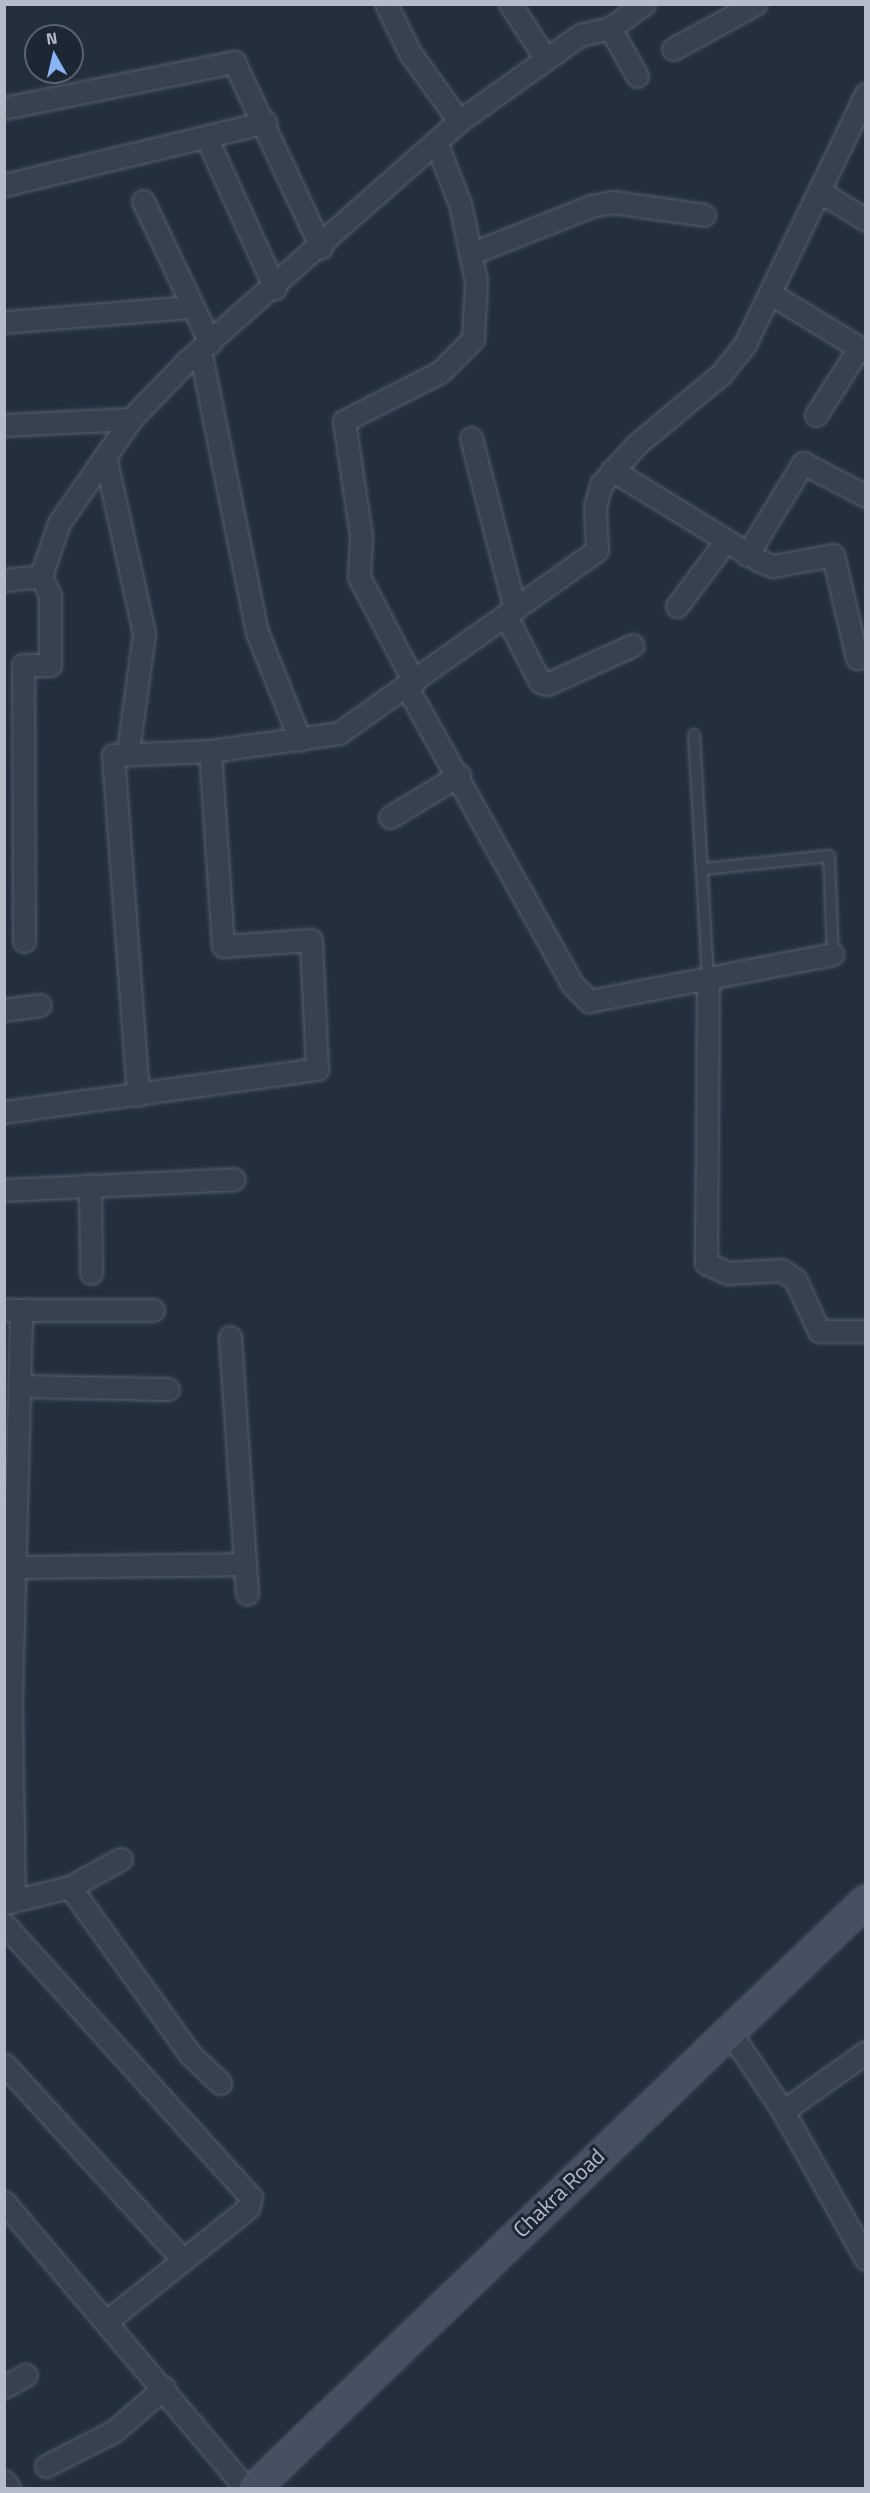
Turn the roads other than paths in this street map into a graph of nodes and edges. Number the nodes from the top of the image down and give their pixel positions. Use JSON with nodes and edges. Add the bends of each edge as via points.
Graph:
{"nodes":[{"id":1,"x":386,"y":4,"type":"edge"},
{"id":2,"x":510,"y":4,"type":"edge"},
{"id":3,"x":644,"y":4,"type":"edge"},
{"id":4,"x":755,"y":4,"type":"edge"},
{"id":5,"x":610,"y":28,"type":"junction"},
{"id":6,"x":673,"y":49,"type":"dead end"},
{"id":7,"x":546,"y":59,"type":"junction"},
{"id":8,"x":637,"y":76,"type":"dead end"},
{"id":9,"x":866,"y":94,"type":"edge"},
{"id":10,"x":4,"y":108,"type":"edge"},
{"id":11,"x":266,"y":122,"type":"junction"},
{"id":12,"x":459,"y":122,"type":"junction"},
{"id":13,"x":207,"y":139,"type":"junction"},
{"id":14,"x":436,"y":142,"type":"junction"},
{"id":15,"x":4,"y":185,"type":"edge"},
{"id":16,"x":822,"y":193,"type":"junction"},
{"id":17,"x":143,"y":201,"type":"dead end"},
{"id":18,"x":704,"y":215,"type":"dead end"},
{"id":19,"x":866,"y":220,"type":"edge"},
{"id":20,"x":321,"y":248,"type":"junction"},
{"id":21,"x":470,"y":254,"type":"junction"},
{"id":22,"x":275,"y":288,"type":"junction"},
{"id":23,"x":771,"y":294,"type":"junction"},
{"id":24,"x":191,"y":307,"type":"junction"},
{"id":25,"x":4,"y":321,"type":"edge"},
{"id":26,"x":205,"y":347,"type":"junction"},
{"id":27,"x":862,"y":350,"type":"edge"},
{"id":28,"x":816,"y":415,"type":"dead end"},
{"id":29,"x":130,"y":419,"type":"junction"},
{"id":30,"x":4,"y":425,"type":"edge"},
{"id":31,"x":471,"y":438,"type":"dead end"},
{"id":32,"x":105,"y":456,"type":"junction"},
{"id":33,"x":612,"y":470,"type":"junction"},
{"id":34,"x":866,"y":496,"type":"edge"},
{"id":35,"x":725,"y":542,"type":"junction"},
{"id":36,"x":747,"y":555,"type":"junction"},
{"id":37,"x":41,"y":576,"type":"junction"},
{"id":38,"x":4,"y":580,"type":"edge"},
{"id":39,"x":677,"y":606,"type":"dead end"},
{"id":40,"x":511,"y":613,"type":"junction"},
{"id":41,"x":633,"y":645,"type":"dead end"},
{"id":42,"x":866,"y":655,"type":"edge"},
{"id":43,"x":414,"y":690,"type":"junction"},
{"id":44,"x":694,"y":735,"type":"dead end"},
{"id":45,"x":300,"y":740,"type":"junction"},
{"id":46,"x":128,"y":751,"type":"junction"},
{"id":47,"x":210,"y":751,"type":"junction"},
{"id":48,"x":459,"y":774,"type":"junction"},
{"id":49,"x":12,"y":804,"type":"edge"},
{"id":50,"x":390,"y":817,"type":"dead end"},
{"id":51,"x":702,"y":869,"type":"junction"},
{"id":52,"x":24,"y":941,"type":"dead end"},
{"id":53,"x":833,"y":954,"type":"joint"},
{"id":54,"x":708,"y":981,"type":"junction"},
{"id":55,"x":40,"y":1005,"type":"dead end"},
{"id":56,"x":4,"y":1010,"type":"edge"},
{"id":57,"x":138,"y":1095,"type":"junction"},
{"id":58,"x":4,"y":1112,"type":"edge"},
{"id":59,"x":234,"y":1179,"type":"dead end"},
{"id":60,"x":90,"y":1185,"type":"junction"},
{"id":61,"x":4,"y":1190,"type":"edge"},
{"id":62,"x":91,"y":1273,"type":"dead end"},
{"id":63,"x":13,"y":1310,"type":"edge"},
{"id":64,"x":153,"y":1310,"type":"dead end"},
{"id":65,"x":866,"y":1332,"type":"edge"},
{"id":66,"x":230,"y":1337,"type":"dead end"},
{"id":67,"x":20,"y":1386,"type":"junction"},
{"id":68,"x":168,"y":1389,"type":"dead end"},
{"id":69,"x":244,"y":1564,"type":"junction"},
{"id":70,"x":14,"y":1567,"type":"junction"},
{"id":71,"x":247,"y":1593,"type":"dead end"},
{"id":72,"x":9,"y":1601,"type":"edge"},
{"id":73,"x":8,"y":1699,"type":"edge"},
{"id":74,"x":121,"y":1859,"type":"dead end"},
{"id":75,"x":70,"y":1887,"type":"junction"},
{"id":76,"x":866,"y":1901,"type":"edge"},
{"id":77,"x":10,"y":1902,"type":"edge"},
{"id":78,"x":4,"y":1924,"type":"edge"},
{"id":79,"x":728,"y":2030,"type":"junction"},
{"id":80,"x":866,"y":2052,"type":"edge"},
{"id":81,"x":4,"y":2064,"type":"edge"},
{"id":82,"x":220,"y":2083,"type":"dead end"},
{"id":83,"x":783,"y":2111,"type":"junction"},
{"id":84,"x":4,"y":2202,"type":"edge"},
{"id":85,"x":865,"y":2255,"type":"edge"},
{"id":86,"x":183,"y":2260,"type":"junction"},
{"id":87,"x":108,"y":2320,"type":"junction"},
{"id":88,"x":26,"y":2375,"type":"dead end"},
{"id":89,"x":4,"y":2387,"type":"edge"},
{"id":90,"x":164,"y":2388,"type":"junction"},
{"id":91,"x":46,"y":2466,"type":"dead end"},
{"id":92,"x":4,"y":2481,"type":"edge"},
{"id":93,"x":9,"y":2488,"type":"edge"},
{"id":94,"x":246,"y":2488,"type":"edge"},
{"id":95,"x":255,"y":2488,"type":"edge"}],
"edges":[{"from":1,"to":12,"type":"street","via":[[410,53]]},
{"from":2,"to":7,"type":"street"},
{"from":3,"to":5,"type":"street"},
{"from":4,"to":6,"type":"street"},
{"from":5,"to":7,"type":"street","via":[[580,35]]},
{"from":5,"to":8,"type":"street"},
{"from":7,"to":12,"type":"street"},
{"from":9,"to":16,"type":"street"},
{"from":10,"to":11,"type":"street","via":[[234,62]]},
{"from":11,"to":13,"type":"street"},
{"from":11,"to":20,"type":"street"},
{"from":12,"to":14,"type":"street"},
{"from":13,"to":15,"type":"street"},
{"from":13,"to":22,"type":"street"},
{"from":14,"to":20,"type":"street"},
{"from":14,"to":21,"type":"street","via":[[460,204]]},
{"from":16,"to":19,"type":"street"},
{"from":16,"to":23,"type":"street"},
{"from":17,"to":24,"type":"street"},
{"from":18,"to":21,"type":"street","via":[[682,217],[613,202],[591,206]]},
{"from":20,"to":22,"type":"street"},
{"from":21,"to":43,"type":"street","via":[[475,328],[464,353],[440,372],[344,421],[361,536],[359,577]]},
{"from":22,"to":26,"type":"street"},
{"from":23,"to":27,"type":"street"},
{"from":23,"to":33,"type":"street","via":[[745,344],[721,374]]},
{"from":24,"to":25,"type":"street"},
{"from":24,"to":26,"type":"street"},
{"from":26,"to":29,"type":"street"},
{"from":26,"to":45,"type":"street","via":[[257,632]]},
{"from":27,"to":28,"type":"street"},
{"from":29,"to":30,"type":"street"},
{"from":29,"to":32,"type":"street"},
{"from":31,"to":40,"type":"street"},
{"from":32,"to":37,"type":"street","via":[[59,523]]},
{"from":32,"to":46,"type":"street","via":[[144,634]]},
{"from":33,"to":35,"type":"street"},
{"from":33,"to":40,"type":"street","via":[[596,501],[597,550]]},
{"from":34,"to":36,"type":"street","via":[[803,463]]},
{"from":35,"to":36,"type":"street"},
{"from":35,"to":39,"type":"street"},
{"from":36,"to":42,"type":"street","via":[[773,566],[833,555],[857,658]]},
{"from":37,"to":38,"type":"street"},
{"from":37,"to":49,"type":"street","via":[[50,596],[50,665],[23,665]]},
{"from":40,"to":41,"type":"street","via":[[540,682],[547,684]]},
{"from":40,"to":43,"type":"street"},
{"from":43,"to":45,"type":"street","via":[[339,734]]},
{"from":43,"to":48,"type":"street"},
{"from":44,"to":51,"type":"lane"},
{"from":45,"to":47,"type":"street"},
{"from":46,"to":47,"type":"street"},
{"from":46,"to":57,"type":"street","via":[[113,755],[112,771]]},
{"from":47,"to":57,"type":"street","via":[[223,946],[311,940],[317,1069]]},
{"from":48,"to":50,"type":"street"},
{"from":48,"to":54,"type":"street","via":[[578,993],[589,1001]]},
{"from":49,"to":52,"type":"street"},
{"from":51,"to":53,"type":"lane","via":[[829,856]]},
{"from":51,"to":54,"type":"lane"},
{"from":53,"to":54,"type":"street"},
{"from":54,"to":65,"type":"street","via":[[706,1263],[727,1273],[781,1270],[795,1279],[819,1331]]},
{"from":55,"to":56,"type":"street"},
{"from":57,"to":58,"type":"street"},
{"from":59,"to":60,"type":"street"},
{"from":60,"to":61,"type":"street"},
{"from":60,"to":62,"type":"street"},
{"from":63,"to":64,"type":"street"},
{"from":63,"to":67,"type":"street"},
{"from":66,"to":69,"type":"street"},
{"from":67,"to":68,"type":"street"},
{"from":67,"to":70,"type":"street"},
{"from":69,"to":70,"type":"street"},
{"from":69,"to":71,"type":"street"},
{"from":70,"to":72,"type":"street"},
{"from":72,"to":73,"type":"street"},
{"from":73,"to":77,"type":"street"},
{"from":74,"to":75,"type":"street"},
{"from":75,"to":77,"type":"street"},
{"from":75,"to":82,"type":"street","via":[[190,2054]]},
{"from":76,"to":79,"type":"main road","name":"Chakra Road"},
{"from":78,"to":86,"type":"street","via":[[251,2198],[248,2208]]},
{"from":79,"to":83,"type":"street"},
{"from":79,"to":95,"type":"main road","name":"Chakra Road"},
{"from":80,"to":83,"type":"street"},
{"from":81,"to":86,"type":"street"},
{"from":83,"to":85,"type":"street"},
{"from":84,"to":87,"type":"street"},
{"from":86,"to":87,"type":"street"},
{"from":87,"to":90,"type":"street"},
{"from":88,"to":89,"type":"street"},
{"from":90,"to":91,"type":"street","via":[[114,2431]]},
{"from":90,"to":94,"type":"street"},
{"from":92,"to":93,"type":"street"}]}
